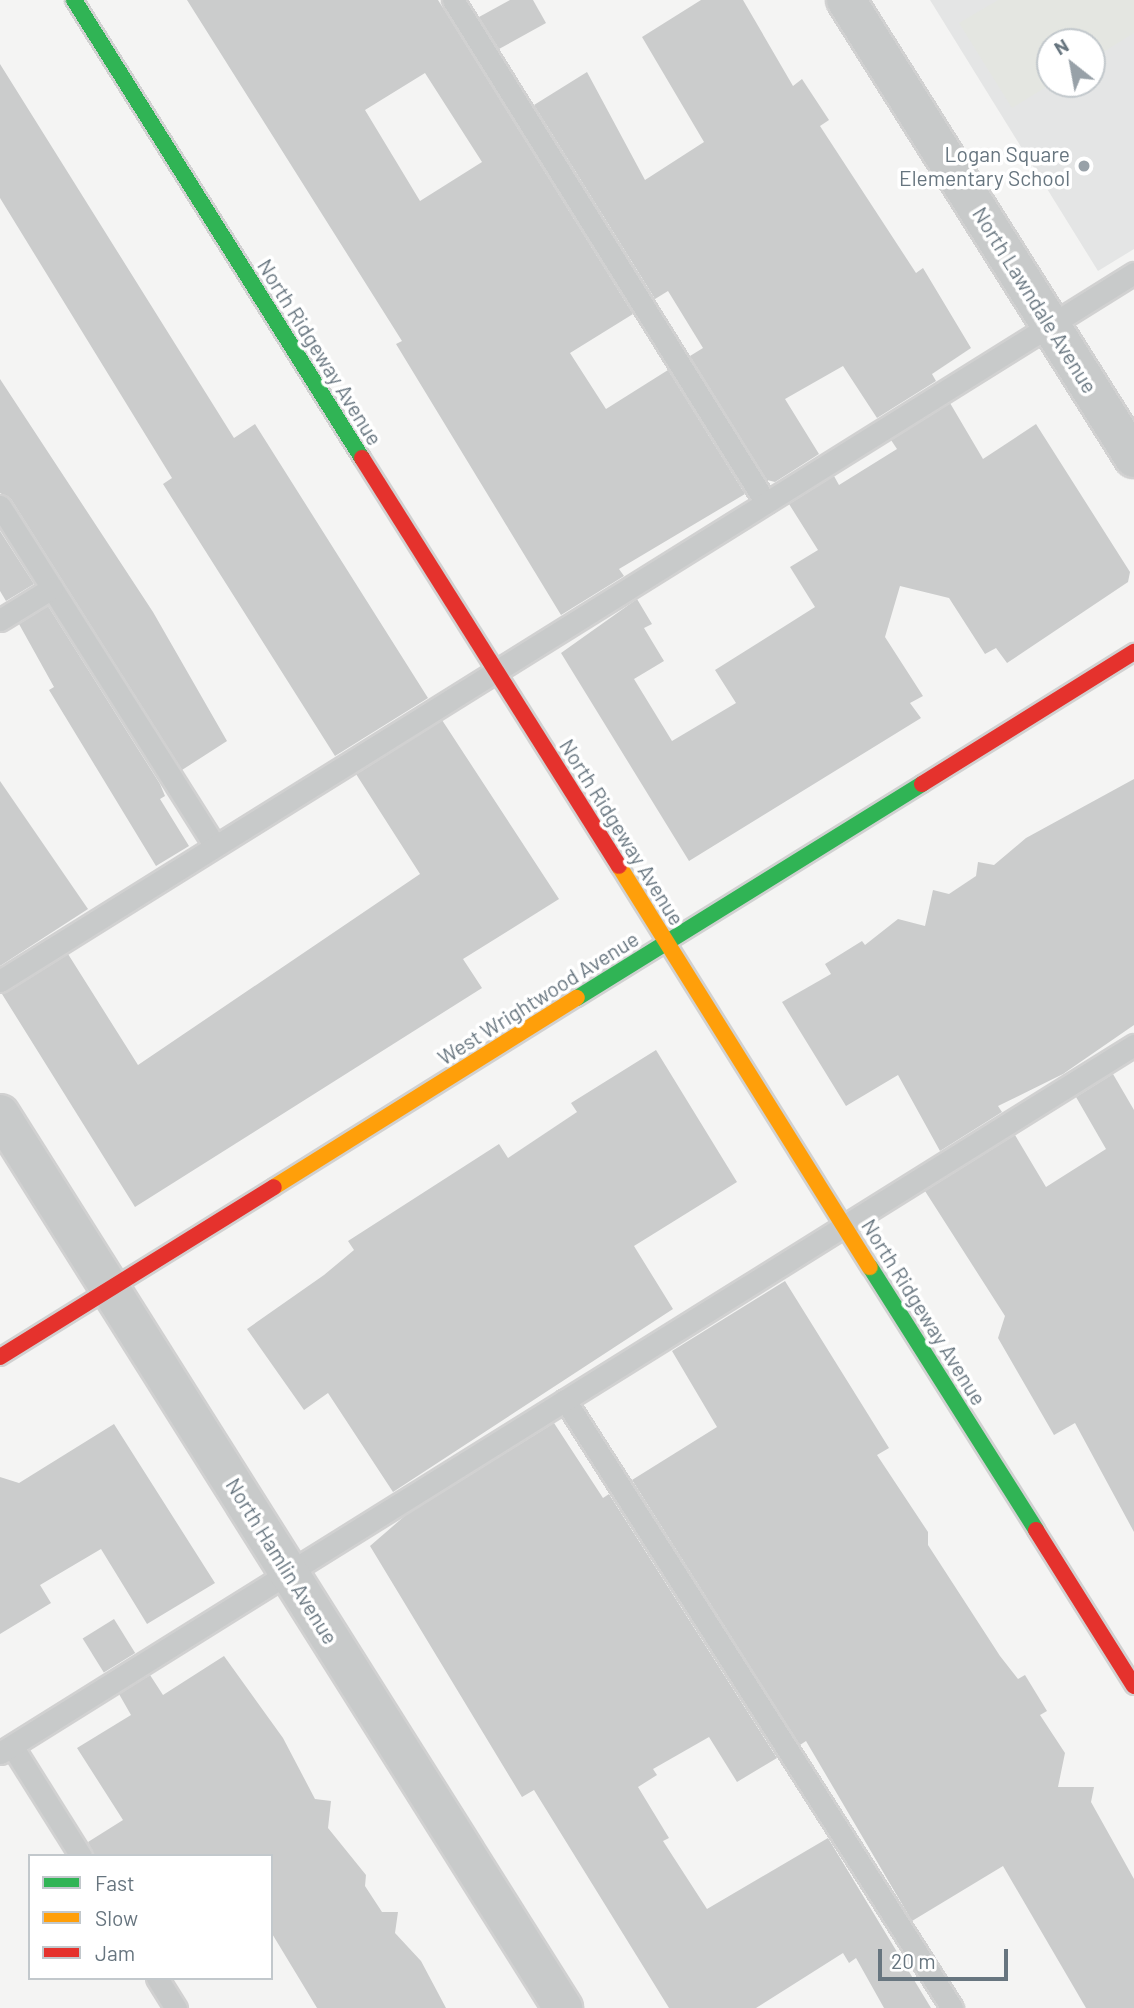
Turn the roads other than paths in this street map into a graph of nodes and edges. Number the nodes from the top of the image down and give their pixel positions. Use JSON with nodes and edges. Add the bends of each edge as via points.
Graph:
{"nodes":[{"id":1,"x":74,"y":0,"type":"edge"},
{"id":2,"x":453,"y":0,"type":"edge"},
{"id":3,"x":846,"y":0,"type":"edge"},
{"id":4,"x":1134,"y":273,"type":"edge"},
{"id":5,"x":1051,"y":326,"type":"junction"},
{"id":6,"x":1134,"y":458,"type":"edge"},
{"id":7,"x":766,"y":503,"type":"junction"},
{"id":8,"x":0,"y":506,"type":"edge"},
{"id":9,"x":52,"y":588,"type":"junction"},
{"id":10,"x":0,"y":620,"type":"edge"},
{"id":11,"x":1134,"y":652,"type":"edge"},
{"id":12,"x":496,"y":671,"type":"junction"},
{"id":13,"x":215,"y":846,"type":"junction"},
{"id":14,"x":667,"y":943,"type":"junction"},
{"id":15,"x":0,"y":981,"type":"edge"},
{"id":16,"x":1131,"y":1053,"type":"edge"},
{"id":17,"x":0,"y":1114,"type":"edge"},
{"id":18,"x":845,"y":1225,"type":"junction"},
{"id":19,"x":110,"y":1289,"type":"junction"},
{"id":20,"x":0,"y":1357,"type":"edge"},
{"id":21,"x":565,"y":1400,"type":"junction"},
{"id":22,"x":289,"y":1573,"type":"junction"},
{"id":23,"x":1134,"y":1686,"type":"edge"},
{"id":24,"x":6,"y":1750,"type":"edge"},
{"id":25,"x":79,"y":1854,"type":"edge"},
{"id":26,"x":159,"y":1980,"type":"edge"},
{"id":27,"x":176,"y":2008,"type":"edge"},
{"id":28,"x":563,"y":2008,"type":"edge"},
{"id":29,"x":952,"y":2008,"type":"edge"}],
"edges":[{"from":1,"to":12,"type":"street","name":"North Ridgeway Avenue"},
{"from":2,"to":7,"type":"lane"},
{"from":3,"to":5,"type":"street","name":"North Lawndale Avenue"},
{"from":4,"to":5,"type":"lane"},
{"from":5,"to":6,"type":"street","name":"North Lawndale Avenue"},
{"from":5,"to":7,"type":"lane"},
{"from":7,"to":12,"type":"lane"},
{"from":8,"to":9,"type":"lane"},
{"from":9,"to":10,"type":"lane"},
{"from":9,"to":13,"type":"lane"},
{"from":11,"to":14,"type":"street","name":"West Wrightwood Avenue"},
{"from":12,"to":13,"type":"lane"},
{"from":12,"to":14,"type":"street","name":"North Ridgeway Avenue"},
{"from":13,"to":15,"type":"lane"},
{"from":14,"to":18,"type":"street","name":"North Ridgeway Avenue"},
{"from":14,"to":19,"type":"street","name":"West Wrightwood Avenue"},
{"from":16,"to":18,"type":"lane"},
{"from":17,"to":19,"type":"street","name":"North Hamlin Avenue"},
{"from":18,"to":21,"type":"lane"},
{"from":18,"to":23,"type":"street","name":"North Ridgeway Avenue"},
{"from":19,"to":20,"type":"street","name":"West Wrightwood Avenue"},
{"from":19,"to":22,"type":"street","name":"North Hamlin Avenue"},
{"from":21,"to":22,"type":"lane"},
{"from":21,"to":29,"type":"lane"},
{"from":22,"to":24,"type":"lane"},
{"from":22,"to":28,"type":"street","name":"North Hamlin Avenue"},
{"from":24,"to":25,"type":"lane"},
{"from":26,"to":27,"type":"lane"}]}
